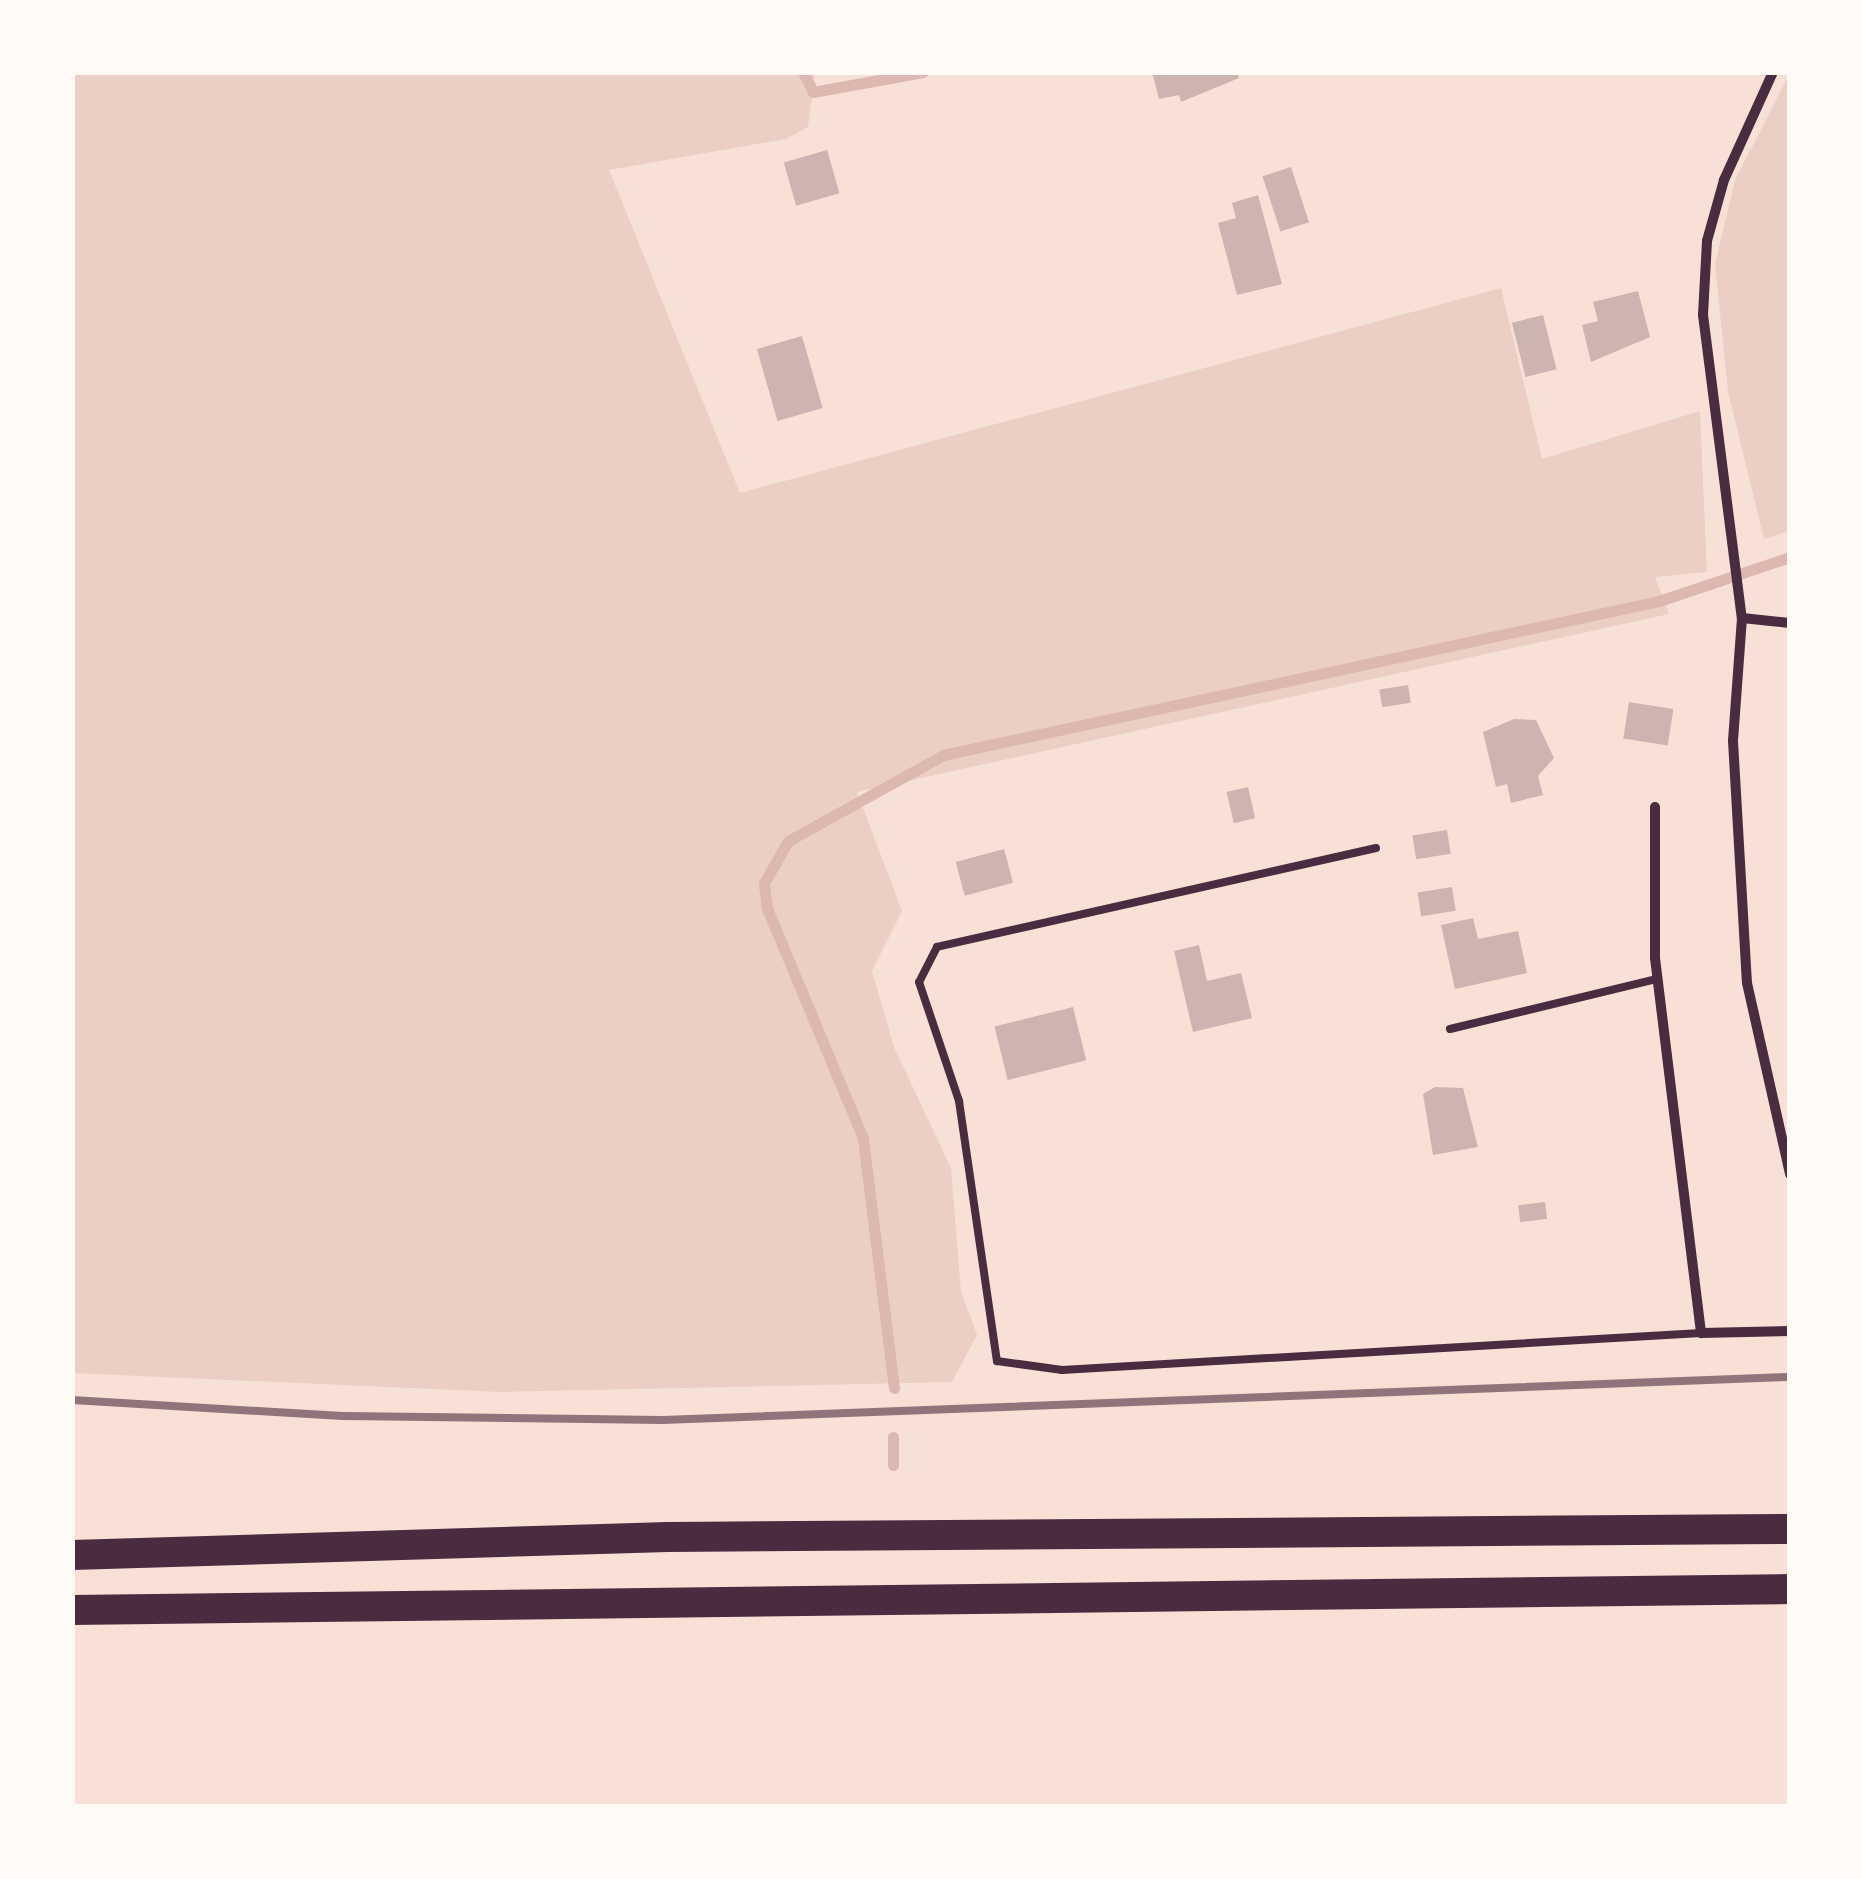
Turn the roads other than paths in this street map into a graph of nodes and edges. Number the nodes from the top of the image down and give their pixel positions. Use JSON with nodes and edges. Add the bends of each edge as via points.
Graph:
{"nodes":[{"id":1,"x":1772,"y":72,"type":"edge"},
{"id":2,"x":1742,"y":618,"type":"junction"},
{"id":3,"x":1790,"y":624,"type":"edge"},
{"id":4,"x":1655,"y":807,"type":"dead end"},
{"id":5,"x":1376,"y":848,"type":"dead end"},
{"id":6,"x":1657,"y":978,"type":"junction"},
{"id":7,"x":1450,"y":1029,"type":"dead end"},
{"id":8,"x":1790,"y":1174,"type":"edge"},
{"id":9,"x":1701,"y":1332,"type":"junction"},
{"id":10,"x":1790,"y":1332,"type":"edge"},
{"id":11,"x":1790,"y":1529,"type":"edge"},
{"id":12,"x":79,"y":1554,"type":"edge"},
{"id":13,"x":1790,"y":1589,"type":"edge"},
{"id":14,"x":72,"y":1610,"type":"edge"}],
"edges":[{"from":1,"to":2,"type":"street","via":[[1707,241],[1703,314]]},
{"from":2,"to":3,"type":"street"},
{"from":2,"to":8,"type":"street","via":[[1733,741],[1747,983]]},
{"from":4,"to":6,"type":"street"},
{"from":5,"to":9,"type":"lane","via":[[937,947],[919,982],[959,1101],[997,1362],[1062,1370]]},
{"from":6,"to":7,"type":"lane"},
{"from":6,"to":9,"type":"street"},
{"from":9,"to":10,"type":"street"},
{"from":11,"to":12,"type":"highway","via":[[668,1537]]},
{"from":13,"to":14,"type":"highway"}]}
